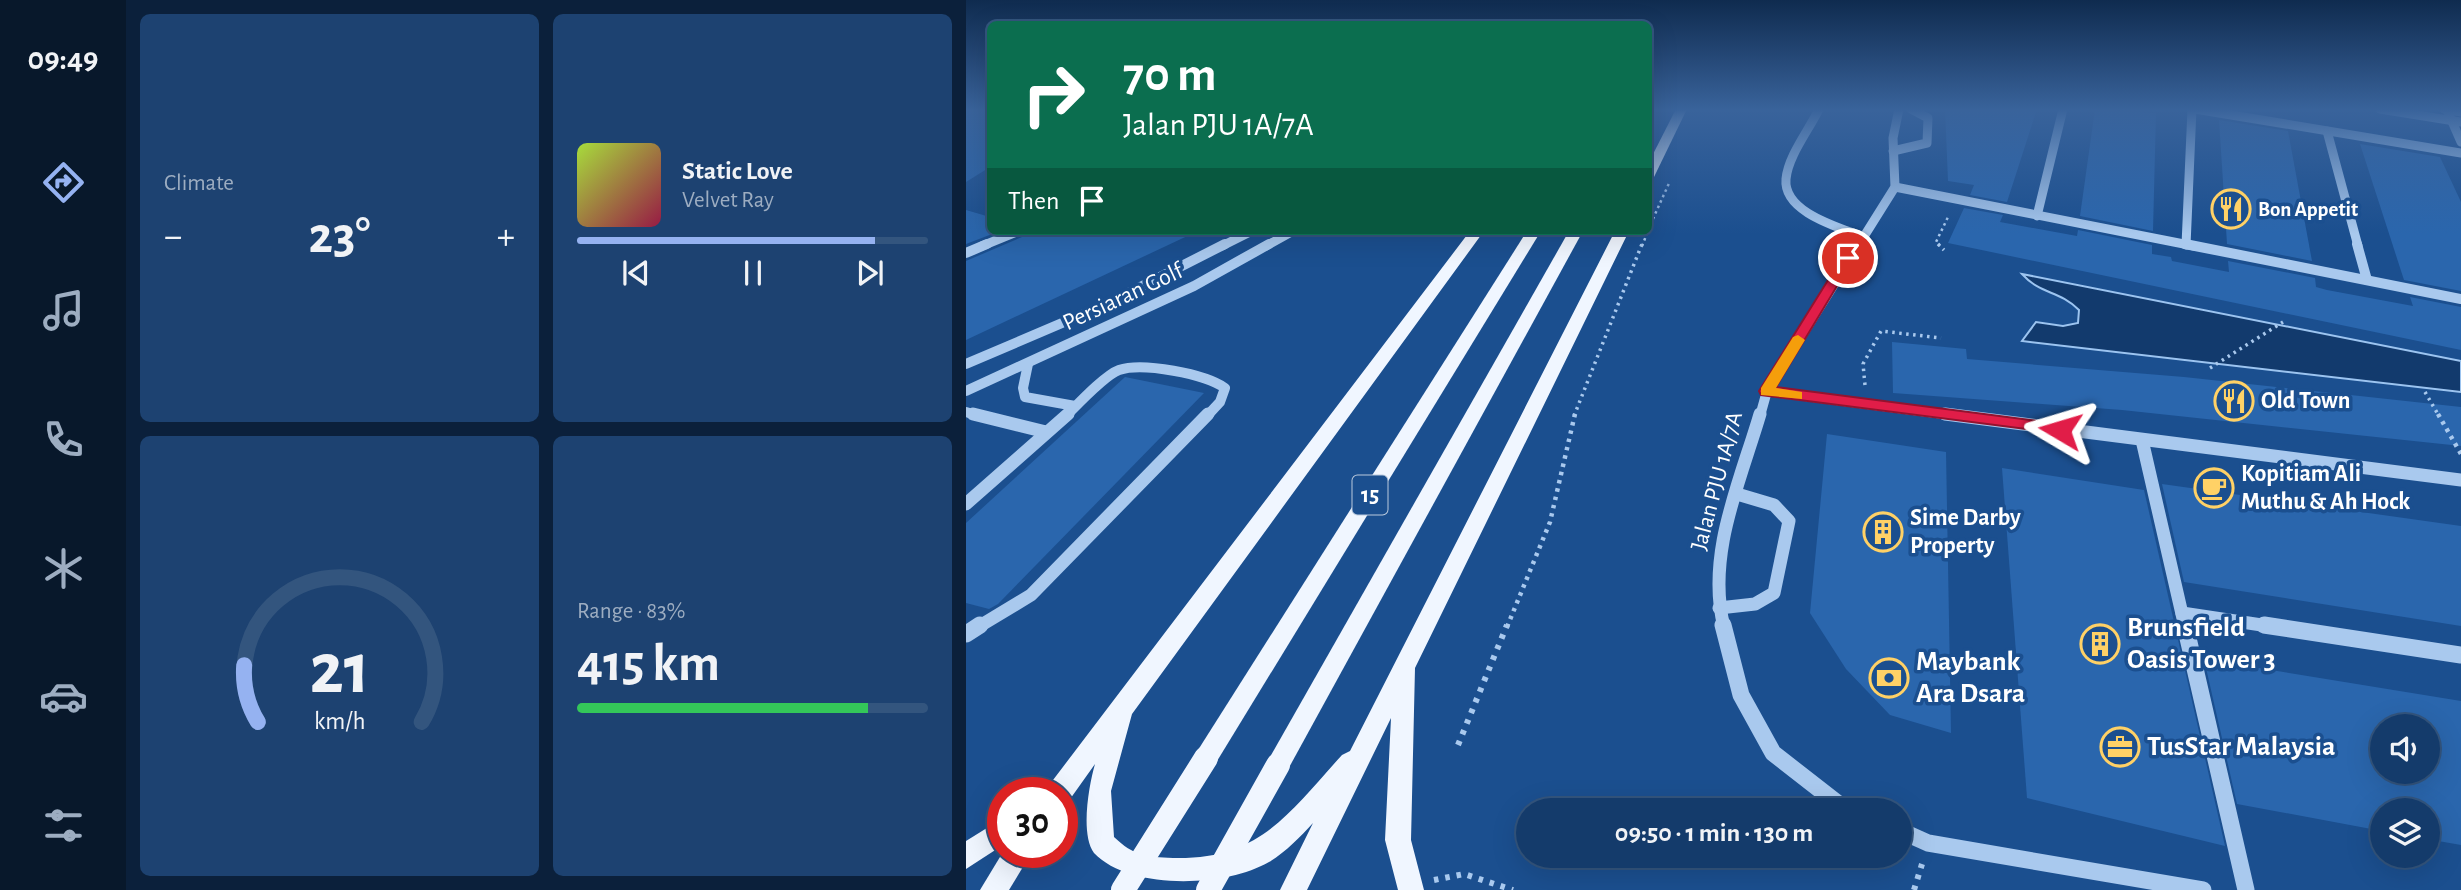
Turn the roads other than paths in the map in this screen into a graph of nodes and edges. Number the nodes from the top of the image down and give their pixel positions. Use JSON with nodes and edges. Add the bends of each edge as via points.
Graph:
{"nodes":[{"id":1,"x":1661,"y":151,"type":"edge"},
{"id":2,"x":1800,"y":151,"type":"edge"},
{"id":3,"x":1893,"y":151,"type":"edge"},
{"id":4,"x":2053,"y":151,"type":"edge"},
{"id":5,"x":2192,"y":151,"type":"edge"},
{"id":6,"x":2333,"y":151,"type":"edge"},
{"id":7,"x":1652,"y":169,"type":"edge"},
{"id":8,"x":1895,"y":187,"type":"junction"},
{"id":9,"x":2037,"y":216,"type":"junction"},
{"id":10,"x":1009,"y":235,"type":"edge"},
{"id":11,"x":1244,"y":235,"type":"edge"},
{"id":12,"x":1286,"y":235,"type":"edge"},
{"id":13,"x":1474,"y":235,"type":"edge"},
{"id":14,"x":1532,"y":235,"type":"edge"},
{"id":15,"x":1574,"y":235,"type":"edge"},
{"id":16,"x":1620,"y":235,"type":"edge"},
{"id":17,"x":1861,"y":236,"type":"junction"},
{"id":18,"x":2186,"y":244,"type":"junction"},
{"id":19,"x":966,"y":253,"type":"edge"},
{"id":20,"x":2367,"y":280,"type":"junction"},
{"id":21,"x":2461,"y":299,"type":"edge"},
{"id":22,"x":1028,"y":364,"type":"junction"},
{"id":23,"x":966,"y":365,"type":"edge"},
{"id":24,"x":966,"y":391,"type":"edge"},
{"id":25,"x":1767,"y":391,"type":"junction"},
{"id":26,"x":1075,"y":406,"type":"junction"},
{"id":27,"x":966,"y":412,"type":"edge"},
{"id":28,"x":1046,"y":432,"type":"junction"},
{"id":29,"x":2142,"y":440,"type":"junction"},
{"id":30,"x":2461,"y":480,"type":"edge"},
{"id":31,"x":1737,"y":494,"type":"junction"},
{"id":32,"x":966,"y":504,"type":"edge"},
{"id":33,"x":1718,"y":608,"type":"junction"},
{"id":34,"x":2182,"y":613,"type":"junction"},
{"id":35,"x":966,"y":635,"type":"edge"},
{"id":36,"x":2461,"y":655,"type":"edge"},
{"id":37,"x":1407,"y":661,"type":"junction"},
{"id":38,"x":1124,"y":706,"type":"junction"},
{"id":39,"x":1366,"y":744,"type":"junction"},
{"id":40,"x":1070,"y":777,"type":"edge"},
{"id":41,"x":1831,"y":798,"type":"edge"},
{"id":42,"x":1912,"y":836,"type":"edge"},
{"id":43,"x":987,"y":841,"type":"edge"},
{"id":44,"x":966,"y":856,"type":"edge"},
{"id":45,"x":1007,"y":868,"type":"edge"},
{"id":46,"x":1418,"y":888,"type":"edge"},
{"id":47,"x":993,"y":890,"type":"edge"},
{"id":48,"x":1123,"y":890,"type":"edge"},
{"id":49,"x":1208,"y":890,"type":"edge"},
{"id":50,"x":1293,"y":890,"type":"edge"},
{"id":51,"x":2203,"y":890,"type":"edge"},
{"id":52,"x":2246,"y":890,"type":"edge"}],
"edges":[{"from":1,"to":7,"type":"main road"},
{"from":2,"to":17,"type":"street","via":[[1786,179],[1788,192],[1803,210]]},
{"from":3,"to":8,"type":"street"},
{"from":4,"to":9,"type":"street"},
{"from":5,"to":18,"type":"street"},
{"from":6,"to":20,"type":"street"},
{"from":8,"to":9,"type":"street"},
{"from":8,"to":17,"type":"street","name":"Jalan PJU 1A/7A"},
{"from":9,"to":18,"type":"street"},
{"from":10,"to":19,"type":"street"},
{"from":11,"to":23,"type":"street","name":"Persiaran Golf","via":[[1109,303]]},
{"from":12,"to":22,"type":"street","name":"Persiaran Golf","via":[[1195,286]]},
{"from":13,"to":38,"type":"main road"},
{"from":14,"to":48,"type":"main road","number":"15","bridge":true},
{"from":15,"to":49,"type":"main road","number":"15","bridge":true},
{"from":16,"to":37,"type":"main road"},
{"from":17,"to":25,"type":"street","name":"Jalan PJU 1A/7A"},
{"from":18,"to":20,"type":"street"},
{"from":20,"to":21,"type":"street"},
{"from":22,"to":24,"type":"street","name":"Persiaran Golf"},
{"from":22,"to":26,"type":"street","via":[[1023,388],[1026,397]]},
{"from":25,"to":29,"type":"street"},
{"from":25,"to":31,"type":"street","name":"Jalan PJU 1A/7A"},
{"from":26,"to":28,"type":"street"},
{"from":26,"to":35,"type":"street","via":[[1110,374],[1133,366],[1214,381],[1225,388],[1220,402],[1031,595]]},
{"from":27,"to":28,"type":"street"},
{"from":28,"to":32,"type":"street"},
{"from":29,"to":30,"type":"street"},
{"from":29,"to":34,"type":"street"},
{"from":31,"to":33,"type":"street","name":"Jalan PJU 1A/7A","via":[[1718,557]]},
{"from":31,"to":33,"type":"street","via":[[1770,502],[1786,513],[1789,521],[1774,593],[1755,604]]},
{"from":33,"to":41,"type":"street","name":"Jalan PJU 1A/7A","via":[[1741,695],[1773,753]]},
{"from":34,"to":36,"type":"street"},
{"from":34,"to":52,"type":"street"},
{"from":37,"to":39,"type":"main road"},
{"from":37,"to":46,"type":"main road","via":[[1398,840]]},
{"from":38,"to":39,"type":"main road","via":[[1099,791],[1102,843],[1124,864],[1163,871],[1212,870],[1269,847],[1308,811]]},
{"from":38,"to":40,"type":"main road"},
{"from":39,"to":50,"type":"main road"},
{"from":42,"to":51,"type":"street","via":[[1928,843]]},
{"from":43,"to":44,"type":"main road"},
{"from":45,"to":47,"type":"main road"}]}
